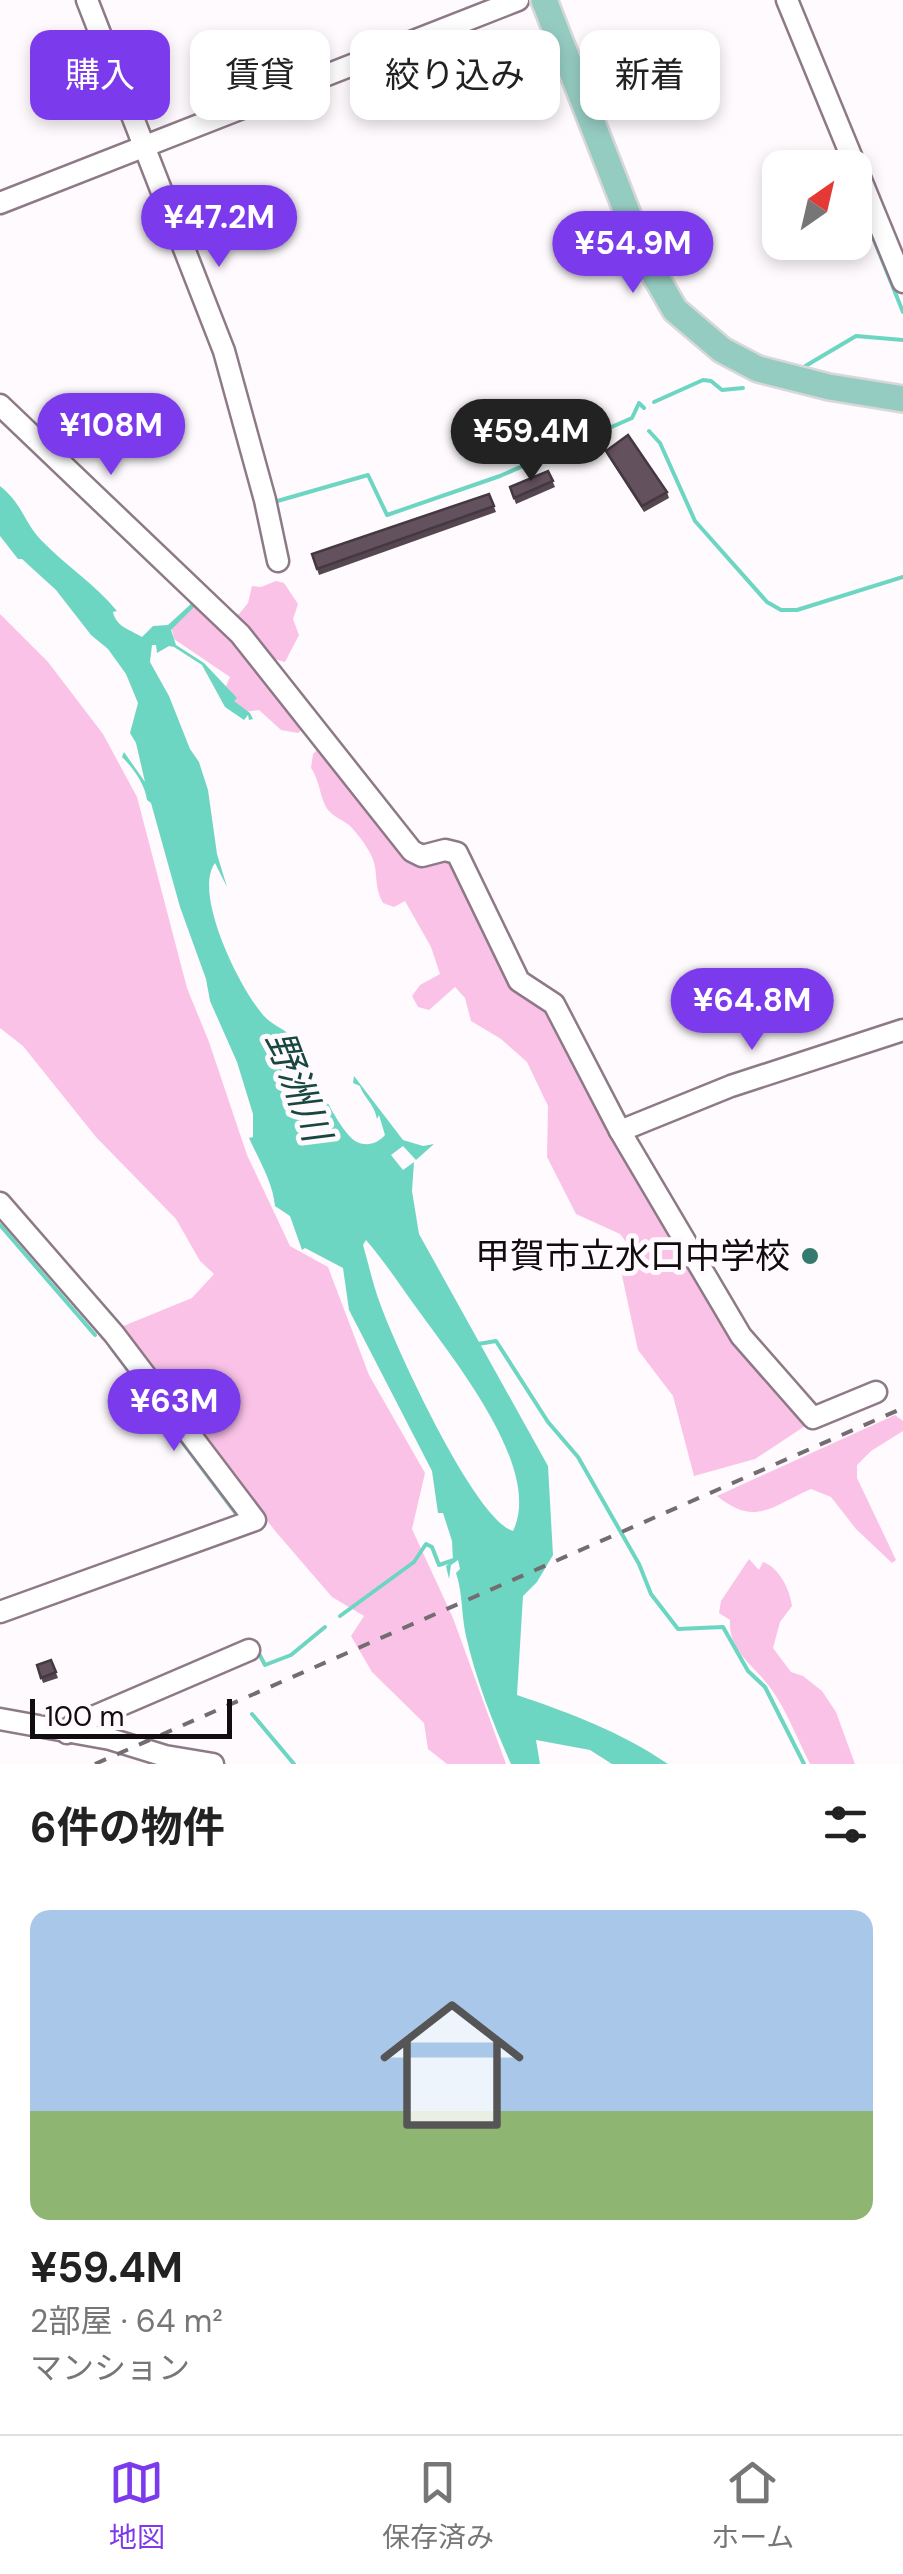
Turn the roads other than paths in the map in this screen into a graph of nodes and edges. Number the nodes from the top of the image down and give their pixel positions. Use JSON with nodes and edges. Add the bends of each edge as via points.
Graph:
{"nodes":[{"id":1,"x":87,"y":0,"type":"edge"},
{"id":2,"x":518,"y":0,"type":"edge"},
{"id":3,"x":544,"y":0,"type":"edge"},
{"id":4,"x":787,"y":0,"type":"edge"},
{"id":5,"x":143,"y":146,"type":"junction"},
{"id":6,"x":0,"y":204,"type":"edge"},
{"id":7,"x":903,"y":282,"type":"edge"},
{"id":8,"x":903,"y":398,"type":"edge"},
{"id":9,"x":0,"y":405,"type":"edge"},
{"id":10,"x":278,"y":562,"type":"dead end"},
{"id":11,"x":903,"y":1030,"type":"edge"},
{"id":12,"x":620,"y":1131,"type":"junction"},
{"id":13,"x":0,"y":1203,"type":"edge"},
{"id":14,"x":876,"y":1392,"type":"dead end"},
{"id":15,"x":0,"y":1612,"type":"edge"},
{"id":16,"x":249,"y":1650,"type":"dead end"},
{"id":17,"x":0,"y":1719,"type":"edge"},
{"id":18,"x":67,"y":1732,"type":"junction"},
{"id":19,"x":213,"y":1764,"type":"edge"}],
"edges":[{"from":1,"to":5,"type":"street"},
{"from":2,"to":5,"type":"street"},
{"from":3,"to":8,"type":"main road","via":[[641,248],[675,310],[722,350],[758,369]]},
{"from":4,"to":7,"type":"street"},
{"from":5,"to":6,"type":"street"},
{"from":5,"to":10,"type":"street","via":[[224,351]]},
{"from":9,"to":12,"type":"street","via":[[240,634],[412,850],[422,856],[456,852],[519,981],[554,1004]]},
{"from":11,"to":12,"type":"street","via":[[731,1086]]},
{"from":12,"to":14,"type":"street","via":[[741,1336],[813,1418]]},
{"from":13,"to":15,"type":"street","via":[[114,1334],[255,1520]]},
{"from":16,"to":18,"type":"street"},
{"from":17,"to":18,"type":"street"},
{"from":18,"to":19,"type":"street"}]}
